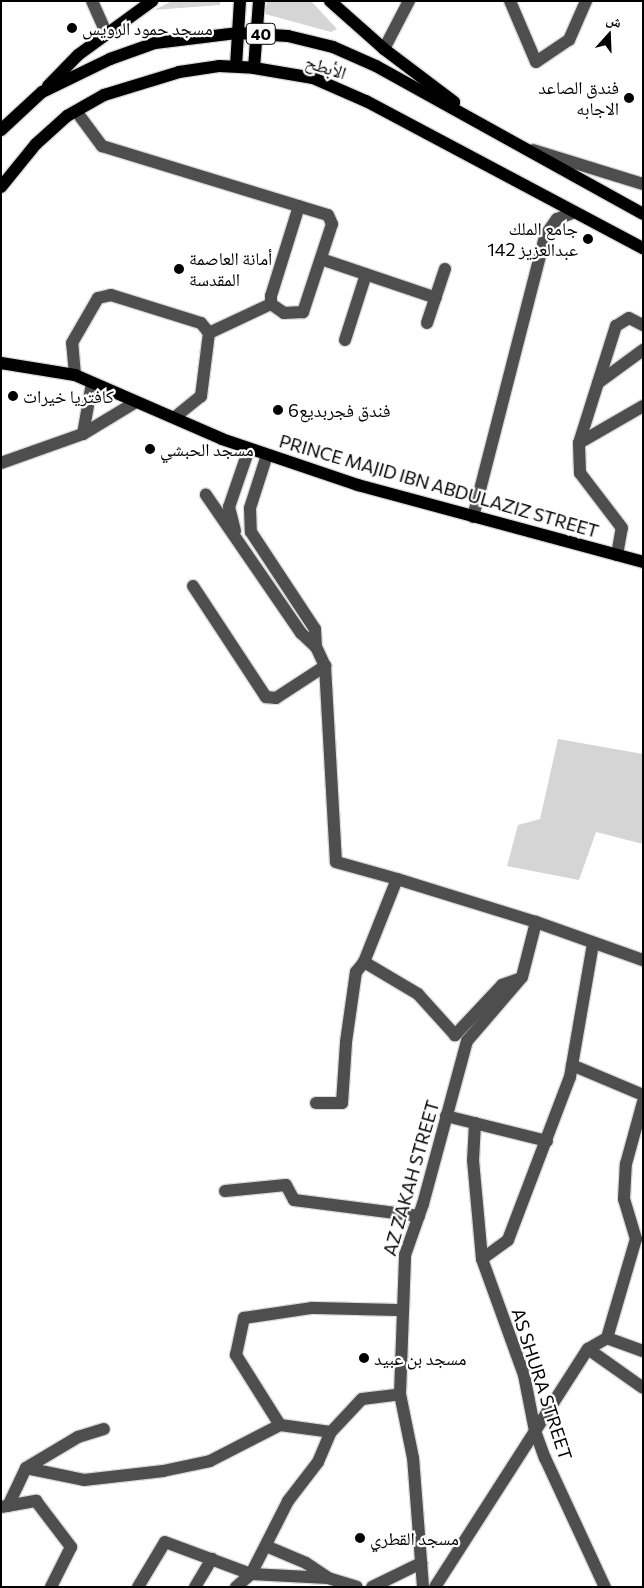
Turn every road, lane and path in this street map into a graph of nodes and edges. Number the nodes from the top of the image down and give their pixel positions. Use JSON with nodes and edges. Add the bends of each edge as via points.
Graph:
{"nodes":[{"id":1,"x":92,"y":1,"type":"edge"},
{"id":2,"x":152,"y":1,"type":"edge"},
{"id":3,"x":240,"y":1,"type":"edge"},
{"id":4,"x":259,"y":1,"type":"edge"},
{"id":5,"x":330,"y":1,"type":"edge"},
{"id":6,"x":409,"y":1,"type":"edge"},
{"id":7,"x":510,"y":1,"type":"edge"},
{"id":8,"x":586,"y":1,"type":"edge"},
{"id":9,"x":106,"y":32,"type":"junction"},
{"id":10,"x":238,"y":33,"type":"junction"},
{"id":11,"x":259,"y":34,"type":"junction"},
{"id":12,"x":384,"y":49,"type":"junction"},
{"id":13,"x":236,"y":66,"type":"junction"},
{"id":14,"x":254,"y":68,"type":"junction"},
{"id":15,"x":42,"y":92,"type":"junction"},
{"id":16,"x":76,"y":111,"type":"junction"},
{"id":17,"x":489,"y":129,"type":"junction"},
{"id":18,"x":1,"y":130,"type":"edge"},
{"id":19,"x":522,"y":146,"type":"junction"},
{"id":20,"x":642,"y":182,"type":"edge"},
{"id":21,"x":1,"y":186,"type":"edge"},
{"id":22,"x":299,"y":206,"type":"junction"},
{"id":23,"x":575,"y":212,"type":"junction"},
{"id":24,"x":643,"y":214,"type":"edge"},
{"id":25,"x":643,"y":248,"type":"edge"},
{"id":26,"x":321,"y":259,"type":"junction"},
{"id":27,"x":445,"y":269,"type":"dead end"},
{"id":28,"x":366,"y":274,"type":"junction"},
{"id":29,"x":436,"y":298,"type":"junction"},
{"id":30,"x":271,"y":304,"type":"junction"},
{"id":31,"x":427,"y":323,"type":"dead end"},
{"id":32,"x":643,"y":325,"type":"edge"},
{"id":33,"x":209,"y":333,"type":"junction"},
{"id":34,"x":345,"y":340,"type":"dead end"},
{"id":35,"x":643,"y":350,"type":"edge"},
{"id":36,"x":1,"y":363,"type":"edge"},
{"id":37,"x":74,"y":375,"type":"junction"},
{"id":38,"x":92,"y":383,"type":"junction"},
{"id":39,"x":598,"y":383,"type":"junction"},
{"id":40,"x":136,"y":402,"type":"junction"},
{"id":41,"x":643,"y":406,"type":"edge"},
{"id":42,"x":176,"y":416,"type":"junction"},
{"id":43,"x":82,"y":434,"type":"junction"},
{"id":44,"x":579,"y":444,"type":"junction"},
{"id":45,"x":249,"y":448,"type":"junction"},
{"id":46,"x":267,"y":455,"type":"junction"},
{"id":47,"x":1,"y":463,"type":"edge"},
{"id":48,"x":206,"y":495,"type":"dead end"},
{"id":49,"x":473,"y":516,"type":"junction"},
{"id":50,"x":237,"y":540,"type":"junction"},
{"id":51,"x":617,"y":555,"type":"junction"},
{"id":52,"x":643,"y":562,"type":"edge"},
{"id":53,"x":193,"y":586,"type":"dead end"},
{"id":54,"x":316,"y":647,"type":"junction"},
{"id":55,"x":325,"y":666,"type":"junction"},
{"id":56,"x":397,"y":879,"type":"junction"},
{"id":57,"x":536,"y":922,"type":"junction"},
{"id":58,"x":592,"y":944,"type":"junction"},
{"id":59,"x":643,"y":960,"type":"edge"},
{"id":60,"x":364,"y":962,"type":"junction"},
{"id":61,"x":522,"y":977,"type":"junction"},
{"id":62,"x":572,"y":1065,"type":"junction"},
{"id":63,"x":643,"y":1095,"type":"edge"},
{"id":64,"x":643,"y":1102,"type":"edge"},
{"id":65,"x":316,"y":1103,"type":"dead end"},
{"id":66,"x":446,"y":1116,"type":"junction"},
{"id":67,"x":476,"y":1123,"type":"junction"},
{"id":68,"x":547,"y":1141,"type":"junction"},
{"id":69,"x":637,"y":1144,"type":"edge"},
{"id":70,"x":225,"y":1191,"type":"dead end"},
{"id":71,"x":419,"y":1216,"type":"junction"},
{"id":72,"x":482,"y":1259,"type":"junction"},
{"id":73,"x":401,"y":1310,"type":"junction"},
{"id":74,"x":607,"y":1338,"type":"junction"},
{"id":75,"x":588,"y":1350,"type":"junction"},
{"id":76,"x":643,"y":1350,"type":"edge"},
{"id":77,"x":643,"y":1388,"type":"edge"},
{"id":78,"x":400,"y":1394,"type":"junction"},
{"id":79,"x":280,"y":1425,"type":"junction"},
{"id":80,"x":104,"y":1429,"type":"dead end"},
{"id":81,"x":536,"y":1431,"type":"junction"},
{"id":82,"x":331,"y":1432,"type":"junction"},
{"id":83,"x":26,"y":1468,"type":"junction"},
{"id":84,"x":4,"y":1507,"type":"edge"},
{"id":85,"x":266,"y":1546,"type":"junction"},
{"id":86,"x":212,"y":1560,"type":"junction"},
{"id":87,"x":422,"y":1563,"type":"junction"},
{"id":88,"x":250,"y":1574,"type":"junction"},
{"id":89,"x":328,"y":1578,"type":"junction"},
{"id":90,"x":199,"y":1584,"type":"edge"},
{"id":91,"x":50,"y":1587,"type":"edge"},
{"id":92,"x":138,"y":1587,"type":"edge"},
{"id":93,"x":236,"y":1587,"type":"edge"},
{"id":94,"x":356,"y":1587,"type":"edge"},
{"id":95,"x":372,"y":1587,"type":"edge"},
{"id":96,"x":423,"y":1587,"type":"edge"},
{"id":97,"x":435,"y":1587,"type":"edge"},
{"id":98,"x":605,"y":1587,"type":"edge"}],
"edges":[{"from":1,"to":9,"type":"street"},
{"from":2,"to":9,"type":"main road"},
{"from":3,"to":10,"type":"main road"},
{"from":4,"to":11,"type":"main road"},
{"from":5,"to":12,"type":"main road"},
{"from":6,"to":12,"type":"street"},
{"from":7,"to":8,"type":"street","via":[[536,62],[569,40]]},
{"from":9,"to":15,"type":"main road"},
{"from":10,"to":11,"type":"main road","name":"الأبطح","number":"40"},
{"from":10,"to":13,"type":"main road"},
{"from":10,"to":15,"type":"main road","name":"الأبطح","number":"40","via":[[155,43],[110,58]]},
{"from":11,"to":14,"type":"main road"},
{"from":11,"to":17,"type":"main road","name":"الأبطح","number":"40","via":[[288,36],[334,47],[376,66]]},
{"from":12,"to":17,"type":"main road"},
{"from":13,"to":14,"type":"main road","name":"الأبطح"},
{"from":13,"to":16,"type":"main road","name":"الأبطح","via":[[179,72],[143,82],[104,95]]},
{"from":14,"to":23,"type":"main road","name":"الأبطح","via":[[313,78],[366,100]]},
{"from":15,"to":18,"type":"main road","name":"الأبطح","number":"40"},
{"from":16,"to":21,"type":"main road","name":"الأبطح","via":[[36,144]]},
{"from":16,"to":22,"type":"street","via":[[102,146]]},
{"from":17,"to":19,"type":"main road","name":"الأبطح","number":"40"},
{"from":19,"to":20,"type":"street"},
{"from":19,"to":24,"type":"main road","name":"الأبطح","number":"40"},
{"from":22,"to":26,"type":"street","via":[[328,215],[332,224]]},
{"from":22,"to":30,"type":"street"},
{"from":23,"to":25,"type":"main road","name":"الأبطح"},
{"from":23,"to":49,"type":"street","via":[[557,220],[544,236]]},
{"from":26,"to":28,"type":"street"},
{"from":26,"to":30,"type":"street","via":[[304,312],[284,313]]},
{"from":27,"to":29,"type":"street"},
{"from":28,"to":29,"type":"street"},
{"from":28,"to":34,"type":"street"},
{"from":29,"to":31,"type":"street"},
{"from":30,"to":33,"type":"street"},
{"from":32,"to":39,"type":"street","via":[[629,318],[616,326]]},
{"from":33,"to":37,"type":"street","via":[[201,323],[129,300],[111,295],[98,298],[72,343]]},
{"from":33,"to":42,"type":"street","via":[[201,396]]},
{"from":35,"to":39,"type":"street"},
{"from":36,"to":37,"type":"main road","name":"PRINCE MAJID IBN ABDULAZIZ STREET"},
{"from":37,"to":38,"type":"main road","name":"PRINCE MAJID IBN ABDULAZIZ STREET"},
{"from":38,"to":40,"type":"main road","name":"PRINCE MAJID IBN ABDULAZIZ STREET"},
{"from":38,"to":43,"type":"street"},
{"from":39,"to":44,"type":"street"},
{"from":40,"to":42,"type":"main road","name":"PRINCE MAJID IBN ABDULAZIZ STREET"},
{"from":40,"to":43,"type":"street"},
{"from":41,"to":44,"type":"street"},
{"from":42,"to":45,"type":"main road","name":"PRINCE MAJID IBN ABDULAZIZ STREET"},
{"from":43,"to":47,"type":"street"},
{"from":44,"to":51,"type":"street","via":[[580,473],[622,528]]},
{"from":45,"to":46,"type":"main road","name":"PRINCE MAJID IBN ABDULAZIZ STREET"},
{"from":45,"to":50,"type":"street","via":[[228,507]]},
{"from":46,"to":49,"type":"main road","name":"PRINCE MAJID IBN ABDULAZIZ STREET"},
{"from":46,"to":54,"type":"street","via":[[250,508],[251,532],[315,629]]},
{"from":48,"to":50,"type":"street"},
{"from":49,"to":51,"type":"main road","name":"PRINCE MAJID IBN ABDULAZIZ STREET"},
{"from":50,"to":54,"type":"street","via":[[301,633]]},
{"from":51,"to":52,"type":"main road","name":"PRINCE MAJID IBN ABDULAZIZ STREET"},
{"from":53,"to":55,"type":"street","via":[[266,697],[276,698]]},
{"from":54,"to":55,"type":"street"},
{"from":55,"to":56,"type":"street","via":[[336,862]]},
{"from":56,"to":57,"type":"street"},
{"from":56,"to":60,"type":"street"},
{"from":57,"to":58,"type":"street"},
{"from":57,"to":61,"type":"street","name":"AZ ZAKAH STREET"},
{"from":58,"to":59,"type":"street"},
{"from":58,"to":62,"type":"street"},
{"from":60,"to":61,"type":"street","via":[[418,994],[455,1035],[502,985]]},
{"from":60,"to":65,"type":"street","via":[[356,972],[346,1042],[342,1103]]},
{"from":61,"to":66,"type":"street","name":"AZ ZAKAH STREET","via":[[467,1041]]},
{"from":62,"to":63,"type":"street"},
{"from":62,"to":68,"type":"street"},
{"from":64,"to":69,"type":"street"},
{"from":66,"to":67,"type":"street"},
{"from":66,"to":71,"type":"street","name":"AZ ZAKAH STREET"},
{"from":67,"to":68,"type":"street"},
{"from":67,"to":72,"type":"street","name":"AS SHURA STREET","via":[[473,1160]]},
{"from":68,"to":72,"type":"street","via":[[508,1240]]},
{"from":69,"to":74,"type":"street","via":[[624,1199],[636,1239]]},
{"from":70,"to":71,"type":"street","via":[[286,1185],[294,1200]]},
{"from":71,"to":73,"type":"street","name":"AZ ZAKAH STREET","via":[[405,1254]]},
{"from":72,"to":81,"type":"street","name":"AS SHURA STREET","via":[[524,1375]]},
{"from":73,"to":78,"type":"street","name":"AZ ZAKAH STREET"},
{"from":73,"to":79,"type":"street","via":[[312,1308],[244,1318],[236,1355]]},
{"from":74,"to":75,"type":"street"},
{"from":74,"to":76,"type":"street"},
{"from":75,"to":77,"type":"street"},
{"from":75,"to":81,"type":"street"},
{"from":78,"to":82,"type":"street","via":[[362,1400]]},
{"from":78,"to":87,"type":"street","name":"AZ ZAKAH STREET","via":[[413,1458]]},
{"from":79,"to":82,"type":"street"},
{"from":79,"to":83,"type":"street","via":[[210,1461],[163,1471],[84,1480]]},
{"from":80,"to":83,"type":"street","via":[[78,1437]]},
{"from":81,"to":97,"type":"street"},
{"from":81,"to":98,"type":"street","name":"AS SHURA STREET"},
{"from":82,"to":85,"type":"street","via":[[318,1462],[288,1501]]},
{"from":83,"to":84,"type":"street"},
{"from":84,"to":91,"type":"street","via":[[36,1501],[71,1547]]},
{"from":85,"to":88,"type":"street"},
{"from":85,"to":89,"type":"street","via":[[306,1563]]},
{"from":86,"to":88,"type":"street"},
{"from":86,"to":90,"type":"street"},
{"from":86,"to":92,"type":"street","via":[[165,1542]]},
{"from":87,"to":95,"type":"street"},
{"from":87,"to":96,"type":"street","name":"AZ ZAKAH STREET"},
{"from":88,"to":89,"type":"street"},
{"from":88,"to":93,"type":"street"},
{"from":89,"to":94,"type":"street"}]}
